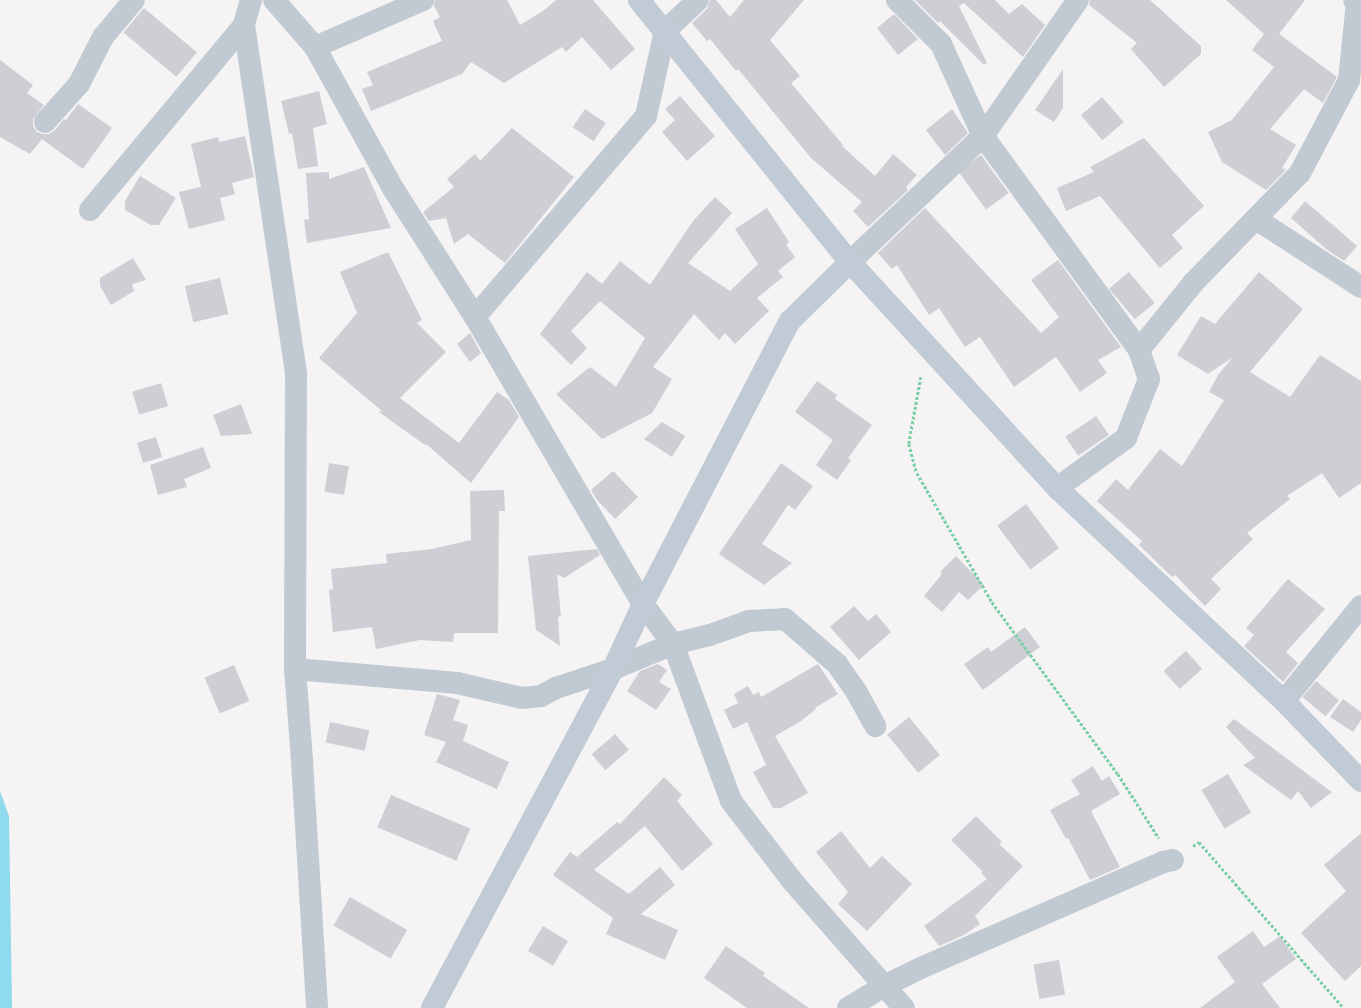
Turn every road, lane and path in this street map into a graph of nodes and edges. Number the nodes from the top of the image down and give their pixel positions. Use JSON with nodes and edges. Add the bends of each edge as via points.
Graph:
{"nodes":[{"id":1,"x":134,"y":0,"type":"edge"},
{"id":2,"x":251,"y":0,"type":"edge"},
{"id":3,"x":274,"y":0,"type":"edge"},
{"id":4,"x":423,"y":0,"type":"edge"},
{"id":5,"x":639,"y":0,"type":"edge"},
{"id":6,"x":698,"y":0,"type":"edge"},
{"id":7,"x":897,"y":0,"type":"edge"},
{"id":8,"x":1078,"y":0,"type":"edge"},
{"id":9,"x":1357,"y":1,"type":"edge"},
{"id":10,"x":244,"y":25,"type":"junction"},
{"id":11,"x":665,"y":31,"type":"junction"},
{"id":12,"x":314,"y":47,"type":"junction"},
{"id":13,"x":45,"y":122,"type":"dead end"},
{"id":14,"x":983,"y":136,"type":"junction"},
{"id":15,"x":90,"y":210,"type":"dead end"},
{"id":16,"x":1256,"y":219,"type":"junction"},
{"id":17,"x":850,"y":262,"type":"junction"},
{"id":18,"x":1361,"y":287,"type":"edge"},
{"id":19,"x":475,"y":317,"type":"junction"},
{"id":20,"x":926,"y":346,"type":"junction"},
{"id":21,"x":1140,"y":350,"type":"junction"},
{"id":22,"x":1057,"y":488,"type":"junction"},
{"id":23,"x":643,"y":604,"type":"junction"},
{"id":24,"x":1361,"y":606,"type":"edge"},
{"id":25,"x":673,"y":644,"type":"junction"},
{"id":26,"x":613,"y":668,"type":"junction"},
{"id":27,"x":295,"y":669,"type":"junction"},
{"id":28,"x":1284,"y":701,"type":"junction"},
{"id":29,"x":875,"y":726,"type":"dead end"},
{"id":30,"x":1361,"y":781,"type":"edge"},
{"id":31,"x":1173,"y":860,"type":"junction"},
{"id":32,"x":884,"y":986,"type":"junction"},
{"id":33,"x":317,"y":1008,"type":"edge"},
{"id":34,"x":432,"y":1008,"type":"edge"},
{"id":35,"x":848,"y":1008,"type":"edge"},
{"id":36,"x":904,"y":1008,"type":"edge"},
{"id":37,"x":1344,"y":1008,"type":"edge"}],
"edges":[{"from":1,"to":13,"type":"street","via":[[103,38],[79,84]]},
{"from":2,"to":10,"type":"street"},
{"from":3,"to":12,"type":"street"},
{"from":4,"to":12,"type":"street"},
{"from":5,"to":11,"type":"street"},
{"from":6,"to":11,"type":"street"},
{"from":7,"to":14,"type":"street","via":[[942,44]]},
{"from":8,"to":14,"type":"street"},
{"from":9,"to":16,"type":"street","via":[[1349,80],[1300,173]]},
{"from":10,"to":15,"type":"street"},
{"from":10,"to":27,"type":"street","via":[[296,374]]},
{"from":11,"to":17,"type":"street"},
{"from":11,"to":19,"type":"street","via":[[646,116]]},
{"from":12,"to":19,"type":"street","via":[[394,190]]},
{"from":14,"to":17,"type":"street"},
{"from":14,"to":21,"type":"street"},
{"from":16,"to":18,"type":"street"},
{"from":16,"to":21,"type":"street","via":[[1193,283]]},
{"from":17,"to":20,"type":"street"},
{"from":17,"to":23,"type":"street","via":[[790,321]]},
{"from":19,"to":23,"type":"street"},
{"from":20,"to":22,"type":"street"},
{"from":20,"to":31,"type":"path","via":[[909,444],[917,473],[992,602],[1118,774]]},
{"from":21,"to":22,"type":"street","via":[[1149,379],[1126,438]]},
{"from":22,"to":28,"type":"street"},
{"from":23,"to":25,"type":"street"},
{"from":23,"to":26,"type":"street"},
{"from":24,"to":28,"type":"street"},
{"from":25,"to":26,"type":"street"},
{"from":25,"to":29,"type":"street","via":[[710,635],[748,621],[786,619],[836,664],[857,693]]},
{"from":25,"to":32,"type":"street","via":[[731,801],[794,883]]},
{"from":26,"to":27,"type":"street","via":[[556,688],[541,696],[522,698],[457,683]]},
{"from":26,"to":34,"type":"street"},
{"from":27,"to":33,"type":"street"},
{"from":28,"to":30,"type":"street"},
{"from":31,"to":32,"type":"street","via":[[1156,865]]},
{"from":31,"to":37,"type":"path","via":[[1199,842]]},
{"from":32,"to":35,"type":"street"},
{"from":32,"to":36,"type":"street"}]}
